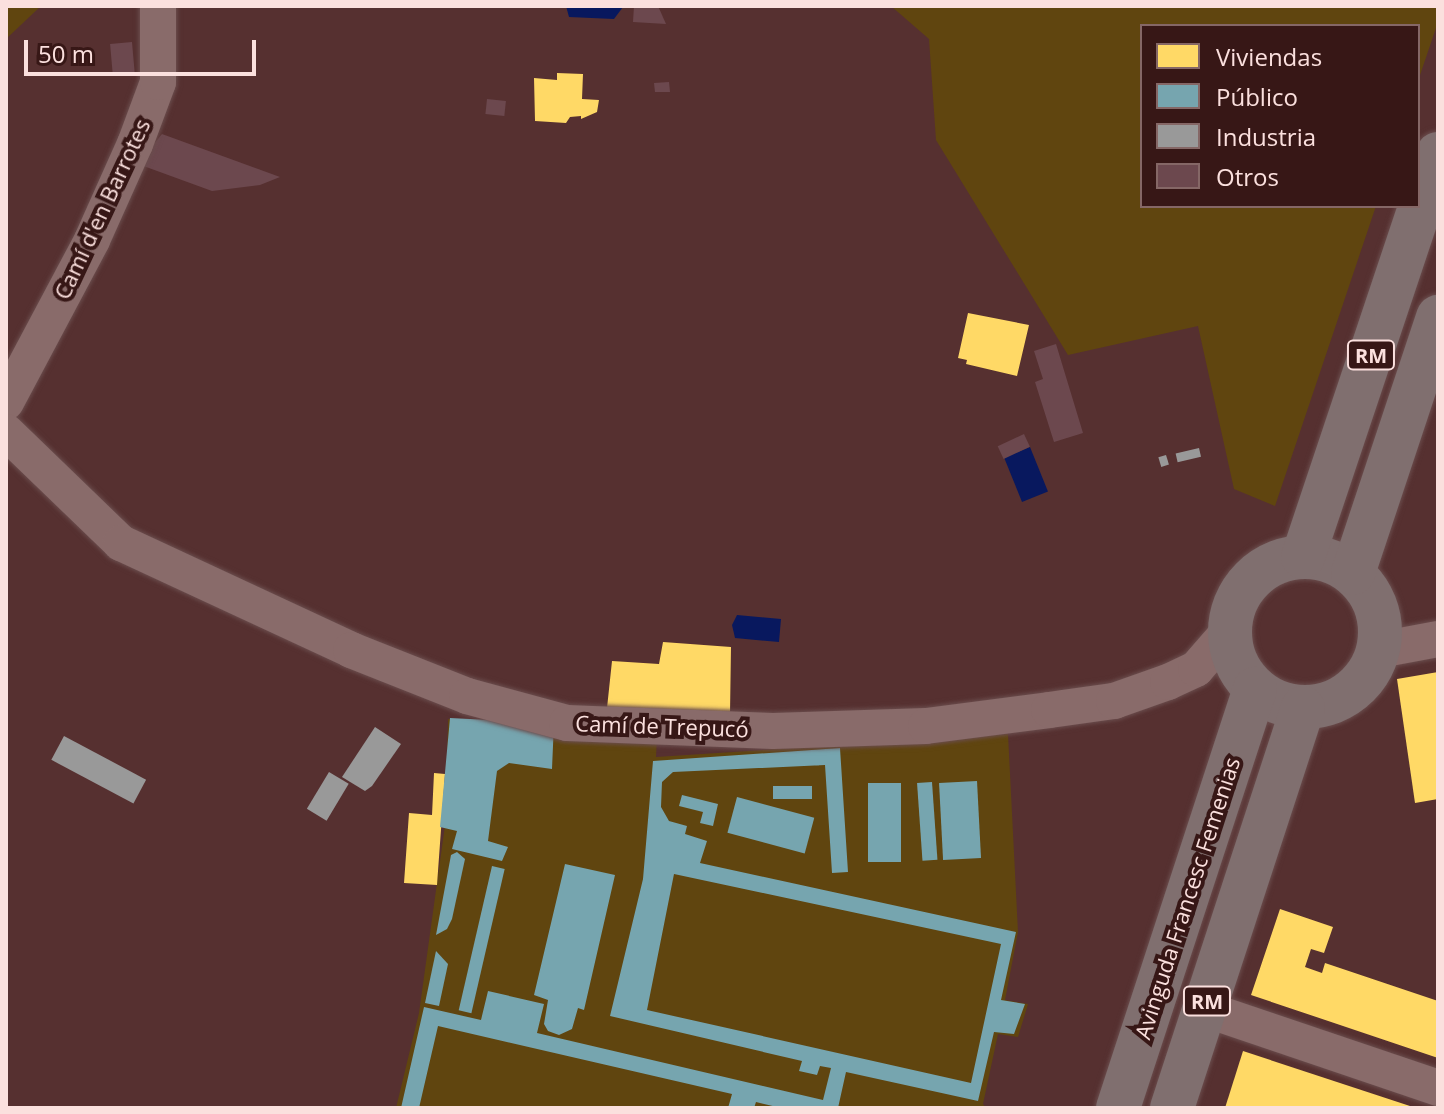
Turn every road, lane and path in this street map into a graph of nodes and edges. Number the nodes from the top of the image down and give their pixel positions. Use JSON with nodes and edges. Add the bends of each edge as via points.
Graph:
{"nodes":[{"id":1,"x":158,"y":6,"type":"edge"},
{"id":2,"x":1438,"y":154,"type":"edge"},
{"id":3,"x":1420,"y":208,"type":"edge"},
{"id":4,"x":1420,"y":208,"type":"edge"},
{"id":5,"x":1438,"y":317,"type":"edge"},
{"id":6,"x":6,"y":402,"type":"edge"},
{"id":7,"x":6,"y":432,"type":"edge"},
{"id":8,"x":1303,"y":557,"type":"junction"},
{"id":9,"x":1353,"y":573,"type":"junction"},
{"id":10,"x":1230,"y":630,"type":"junction"},
{"id":11,"x":1438,"y":639,"type":"edge"},
{"id":12,"x":1379,"y":650,"type":"junction"},
{"id":13,"x":1255,"y":689,"type":"junction"},
{"id":14,"x":1303,"y":708,"type":"junction"},
{"id":15,"x":1205,"y":1009,"type":"junction"},
{"id":16,"x":1438,"y":1088,"type":"edge"},
{"id":17,"x":1118,"y":1108,"type":"edge"},
{"id":18,"x":1172,"y":1108,"type":"edge"}],
"edges":[{"from":1,"to":6,"type":"street","name":"Camí d'en Barrotes","via":[[158,82],[135,144],[92,240]]},
{"from":2,"to":3,"type":"main road","number":"RM"},
{"from":4,"to":8,"type":"main road","number":"RM"},
{"from":5,"to":9,"type":"main road","number":"RM"},
{"from":7,"to":10,"type":"street","name":"Camí de Trepucó","via":[[121,543],[351,650],[467,696],[567,723],[773,731],[926,726],[1114,701],[1196,669]]},
{"from":8,"to":9,"type":"main road","via":[[1329,560]]},
{"from":8,"to":10,"type":"main road","via":[[1261,571],[1239,598]]},
{"from":9,"to":12,"type":"main road","via":[[1371,595],[1381,621]]},
{"from":10,"to":13,"type":"main road","via":[[1241,672]]},
{"from":11,"to":12,"type":"street"},
{"from":12,"to":14,"type":"main road","via":[[1372,669],[1343,698]]},
{"from":13,"to":14,"type":"main road"},
{"from":13,"to":17,"type":"main road","name":"Avinguda Francesc Femenias","number":"RM"},
{"from":14,"to":15,"type":"main road","number":"RM"},
{"from":15,"to":16,"type":"street"},
{"from":15,"to":18,"type":"main road","number":"RM"}]}
